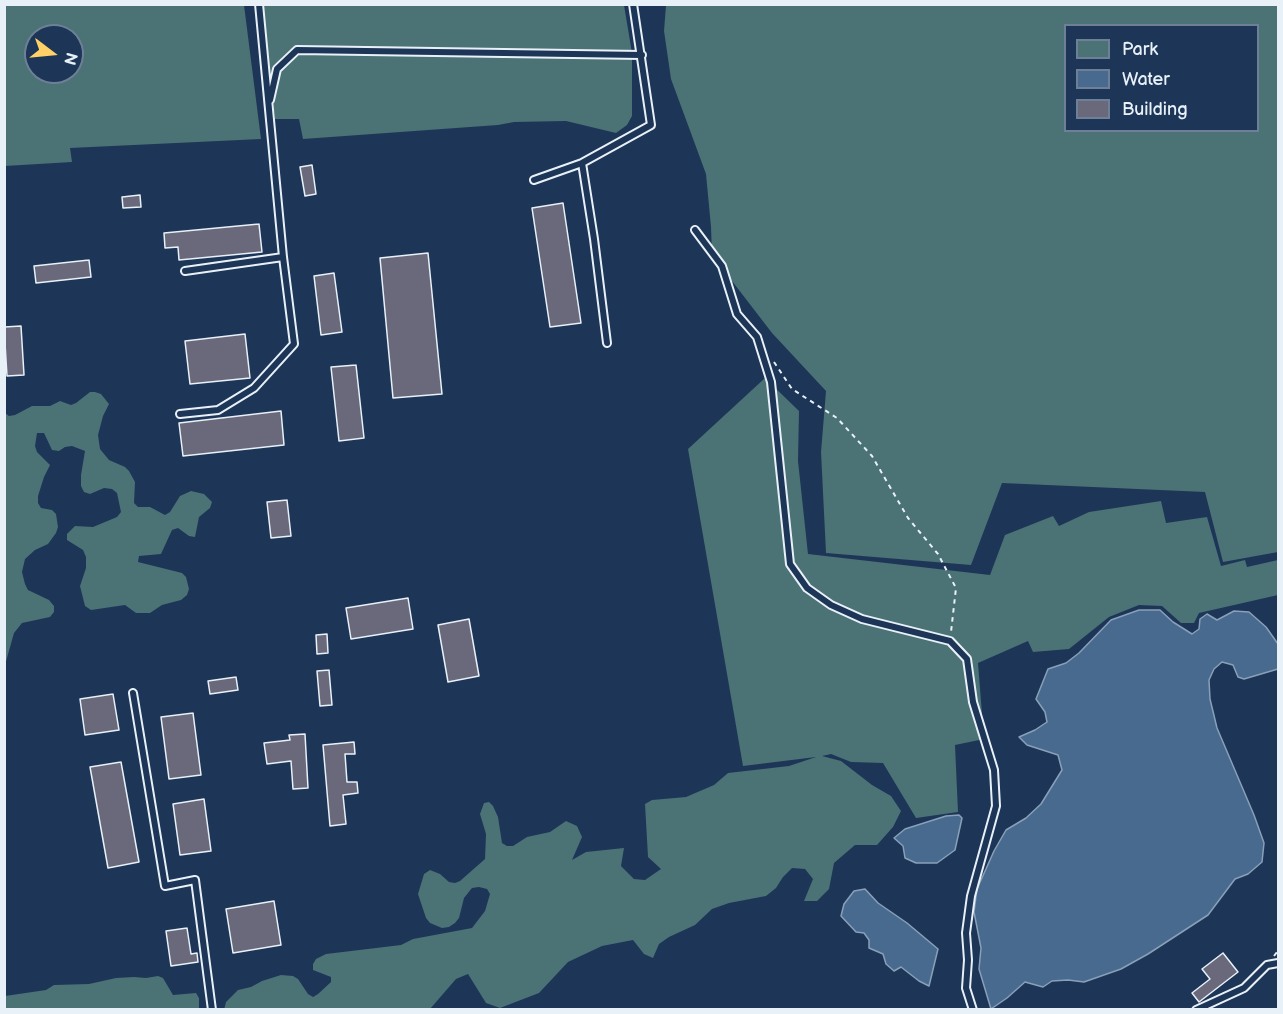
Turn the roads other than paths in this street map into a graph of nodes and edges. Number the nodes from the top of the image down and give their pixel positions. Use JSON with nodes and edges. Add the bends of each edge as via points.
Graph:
{"nodes":[{"id":1,"x":259,"y":4,"type":"edge"},
{"id":2,"x":633,"y":4,"type":"edge"},
{"id":3,"x":642,"y":55,"type":"junction"},
{"id":4,"x":269,"y":108,"type":"junction"},
{"id":5,"x":582,"y":163,"type":"junction"},
{"id":6,"x":534,"y":180,"type":"dead end"},
{"id":7,"x":695,"y":230,"type":"dead end"},
{"id":8,"x":283,"y":257,"type":"junction"},
{"id":9,"x":185,"y":271,"type":"dead end"},
{"id":10,"x":607,"y":343,"type":"dead end"},
{"id":11,"x":180,"y":414,"type":"dead end"},
{"id":12,"x":133,"y":693,"type":"dead end"},
{"id":13,"x":1278,"y":963,"type":"edge"},
{"id":14,"x":212,"y":1010,"type":"edge"},
{"id":15,"x":973,"y":1010,"type":"edge"},
{"id":16,"x":1197,"y":1010,"type":"edge"}],
"edges":[{"from":1,"to":4,"type":"lane"},
{"from":2,"to":3,"type":"lane"},
{"from":3,"to":4,"type":"lane","via":[[297,50],[277,69]]},
{"from":3,"to":5,"type":"lane","via":[[651,125]]},
{"from":4,"to":8,"type":"lane"},
{"from":5,"to":6,"type":"lane"},
{"from":5,"to":10,"type":"lane"},
{"from":7,"to":15,"type":"lane","via":[[722,266],[737,314],[757,337],[771,382],[790,564],[807,588],[831,605],[862,619],[950,641],[968,659],[973,702],[994,770],[996,806],[971,896],[966,933],[966,988]]},
{"from":8,"to":9,"type":"lane"},
{"from":8,"to":11,"type":"lane","via":[[294,344],[254,388],[218,410]]},
{"from":12,"to":14,"type":"lane","via":[[165,885],[195,880]]},
{"from":13,"to":16,"type":"lane","via":[[1267,965],[1244,988]]}]}
